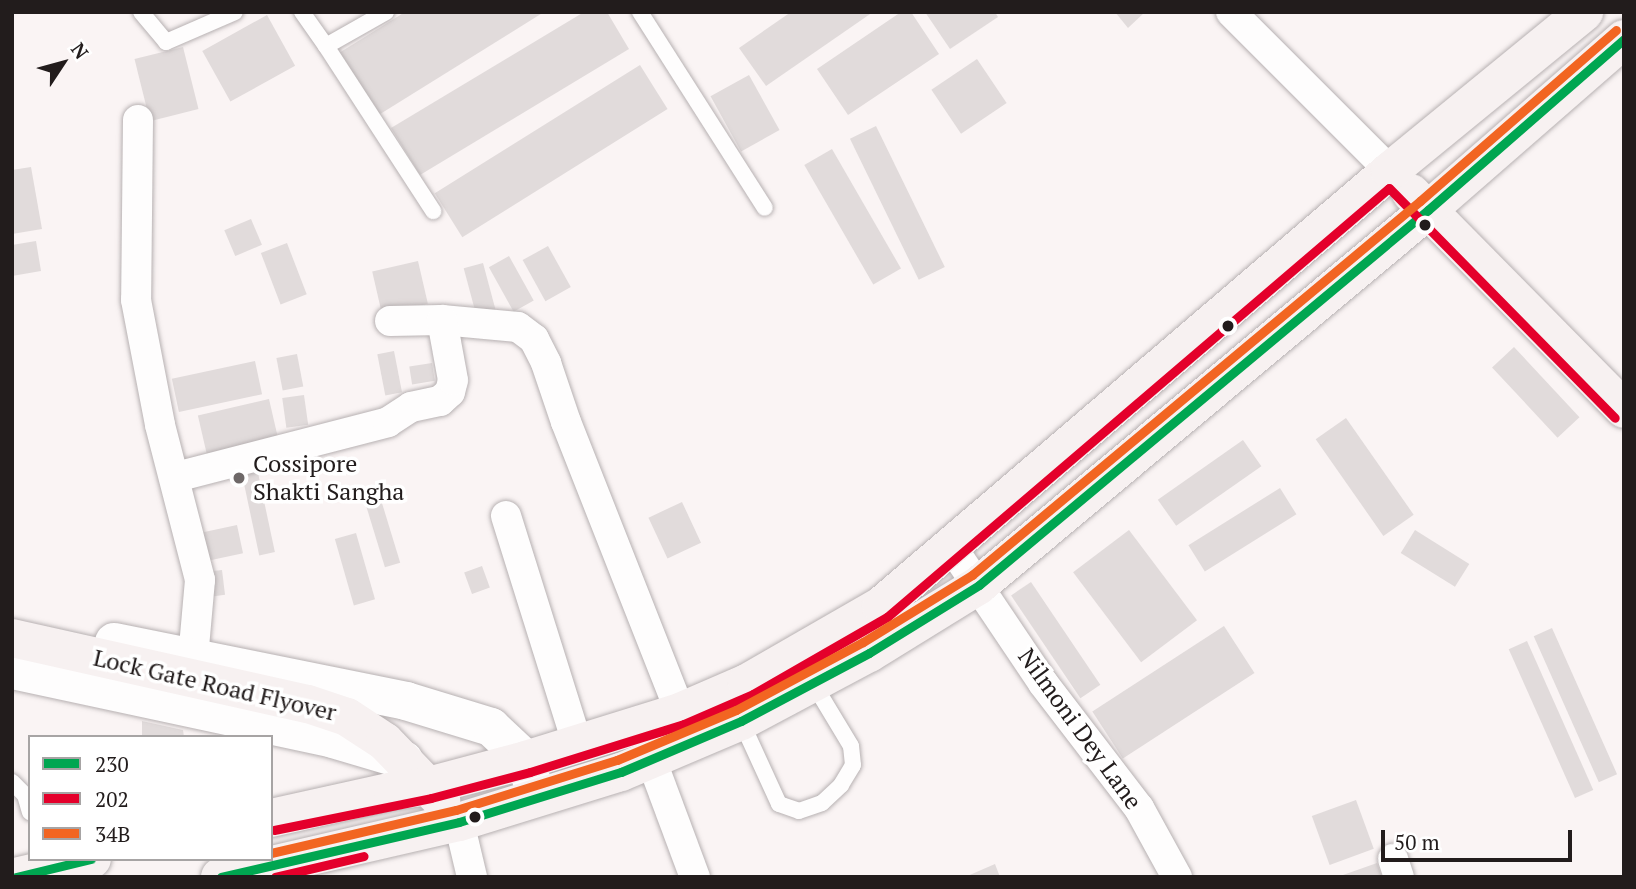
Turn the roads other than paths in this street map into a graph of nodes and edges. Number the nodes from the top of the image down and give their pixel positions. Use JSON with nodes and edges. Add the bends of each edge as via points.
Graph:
{"nodes":[{"id":1,"x":141,"y":12,"type":"edge"},
{"id":2,"x":235,"y":12,"type":"edge"},
{"id":3,"x":302,"y":12,"type":"edge"},
{"id":4,"x":386,"y":12,"type":"edge"},
{"id":5,"x":640,"y":12,"type":"edge"},
{"id":6,"x":1231,"y":12,"type":"edge"},
{"id":7,"x":1584,"y":12,"type":"edge"},
{"id":8,"x":1624,"y":38,"type":"edge"},
{"id":9,"x":326,"y":46,"type":"junction"},
{"id":10,"x":138,"y":120,"type":"dead end"},
{"id":11,"x":1390,"y":171,"type":"junction"},
{"id":12,"x":765,"y":208,"type":"dead end"},
{"id":13,"x":1428,"y":209,"type":"junction"},
{"id":14,"x":433,"y":211,"type":"dead end"},
{"id":15,"x":442,"y":320,"type":"junction"},
{"id":16,"x":390,"y":321,"type":"dead end"},
{"id":17,"x":1624,"y":409,"type":"edge"},
{"id":18,"x":176,"y":477,"type":"junction"},
{"id":19,"x":506,"y":516,"type":"dead end"},
{"id":20,"x":951,"y":546,"type":"junction"},
{"id":21,"x":979,"y":584,"type":"junction"},
{"id":22,"x":12,"y":622,"type":"edge"},
{"id":23,"x":12,"y":638,"type":"edge"},
{"id":24,"x":192,"y":658,"type":"junction"},
{"id":25,"x":12,"y":670,"type":"edge"},
{"id":26,"x":813,"y":682,"type":"junction"},
{"id":27,"x":680,"y":712,"type":"junction"},
{"id":28,"x":741,"y":721,"type":"junction"},
{"id":29,"x":577,"y":742,"type":"junction"},
{"id":30,"x":651,"y":759,"type":"junction"},
{"id":31,"x":526,"y":760,"type":"junction"},
{"id":32,"x":416,"y":773,"type":"junction"},
{"id":33,"x":12,"y":782,"type":"edge"},
{"id":34,"x":537,"y":798,"type":"junction"},
{"id":35,"x":28,"y":805,"type":"edge"},
{"id":36,"x":273,"y":818,"type":"edge"},
{"id":37,"x":459,"y":822,"type":"junction"},
{"id":38,"x":81,"y":861,"type":"edge"},
{"id":39,"x":35,"y":869,"type":"edge"},
{"id":40,"x":232,"y":875,"type":"edge"},
{"id":41,"x":472,"y":877,"type":"edge"},
{"id":42,"x":695,"y":877,"type":"edge"},
{"id":43,"x":1177,"y":877,"type":"edge"}],
"edges":[{"from":1,"to":2,"type":"lane","via":[[166,43]]},
{"from":3,"to":9,"type":"lane"},
{"from":4,"to":9,"type":"lane"},
{"from":5,"to":12,"type":"lane"},
{"from":6,"to":11,"type":"street"},
{"from":7,"to":11,"type":"main road"},
{"from":8,"to":13,"type":"main road"},
{"from":9,"to":14,"type":"lane"},
{"from":10,"to":18,"type":"street","via":[[136,300],[160,425]]},
{"from":11,"to":13,"type":"main road"},
{"from":11,"to":20,"type":"main road"},
{"from":13,"to":17,"type":"main road"},
{"from":13,"to":21,"type":"main road"},
{"from":15,"to":16,"type":"street"},
{"from":15,"to":18,"type":"street","via":[[453,380],[450,392],[440,401],[411,407],[388,422]]},
{"from":15,"to":27,"type":"street","via":[[518,327],[534,339]]},
{"from":18,"to":24,"type":"street","via":[[200,580]]},
{"from":19,"to":29,"type":"street"},
{"from":20,"to":21,"type":"street","name":"Nilmoni Dey Lane"},
{"from":20,"to":27,"type":"main road","via":[[880,606],[747,683]]},
{"from":21,"to":26,"type":"main road"},
{"from":21,"to":43,"type":"street","name":"Nilmoni Dey Lane","via":[[1043,683],[1139,808]]},
{"from":22,"to":24,"type":"street"},
{"from":23,"to":32,"type":"main road","name":"Lock Gate Road Flyover","via":[[308,704],[347,717],[369,729]]},
{"from":24,"to":31,"type":"street","via":[[418,704],[491,727]]},
{"from":25,"to":32,"type":"street","via":[[333,739]]},
{"from":26,"to":28,"type":"main road"},
{"from":26,"to":28,"type":"lane","via":[[851,746],[853,765],[822,803],[799,811],[779,804]]},
{"from":27,"to":29,"type":"main road"},
{"from":28,"to":30,"type":"main road"},
{"from":29,"to":31,"type":"main road"},
{"from":30,"to":34,"type":"main road"},
{"from":30,"to":42,"type":"street"},
{"from":31,"to":32,"type":"main road"},
{"from":31,"to":34,"type":"street"},
{"from":32,"to":36,"type":"main road","via":[[393,791]]},
{"from":32,"to":37,"type":"main road","name":"Lock Gate Road Flyover"},
{"from":33,"to":35,"type":"lane","via":[[25,794]]},
{"from":34,"to":37,"type":"main road"},
{"from":37,"to":40,"type":"main road"},
{"from":37,"to":41,"type":"street"},
{"from":38,"to":39,"type":"main road"}]}
